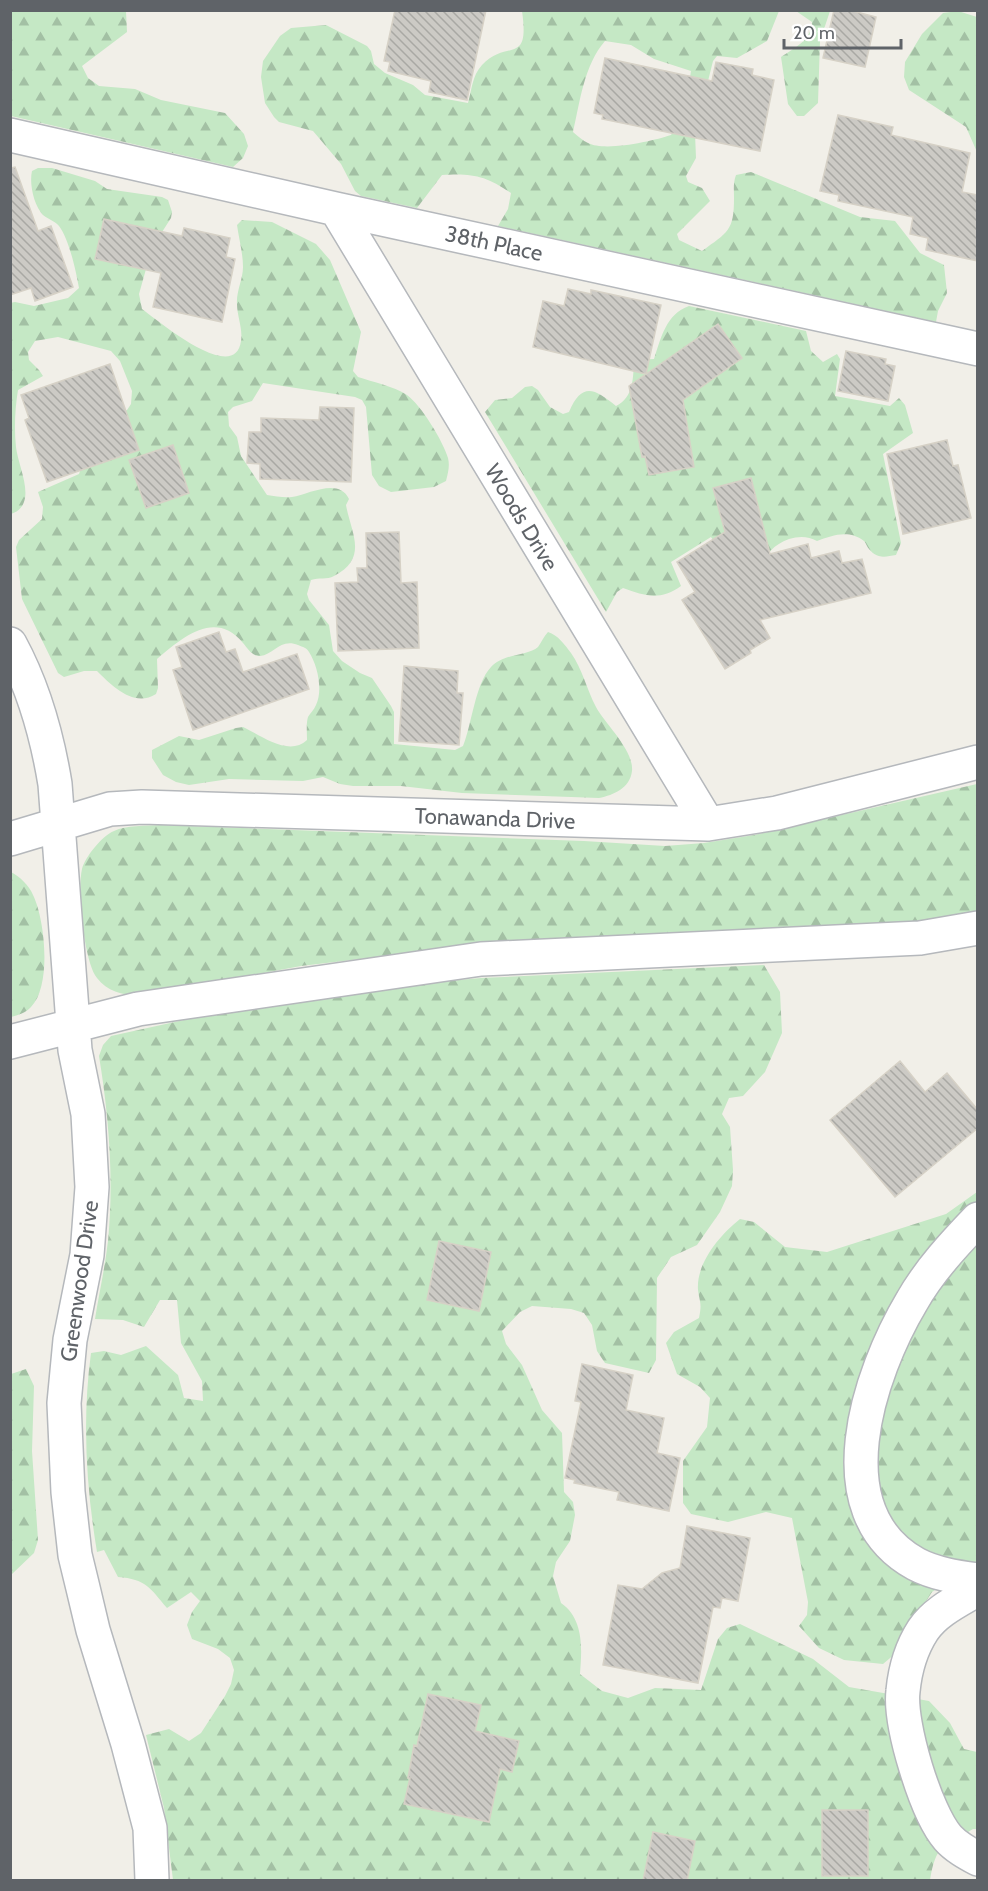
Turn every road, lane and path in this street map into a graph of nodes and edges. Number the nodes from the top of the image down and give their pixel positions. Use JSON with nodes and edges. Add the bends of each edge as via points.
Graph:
{"nodes":[{"id":1,"x":10,"y":135,"type":"edge"},
{"id":2,"x":336,"y":209,"type":"junction"},
{"id":3,"x":978,"y":349,"type":"edge"},
{"id":4,"x":10,"y":644,"type":"edge"},
{"id":5,"x":978,"y":762,"type":"edge"},
{"id":6,"x":708,"y":824,"type":"junction"},
{"id":7,"x":58,"y":826,"type":"junction"},
{"id":8,"x":10,"y":839,"type":"edge"},
{"id":9,"x":978,"y":928,"type":"edge"},
{"id":10,"x":73,"y":1026,"type":"junction"},
{"id":11,"x":10,"y":1042,"type":"edge"},
{"id":12,"x":978,"y":1219,"type":"edge"},
{"id":13,"x":978,"y":1580,"type":"edge"},
{"id":14,"x":978,"y":1589,"type":"edge"},
{"id":15,"x":978,"y":1859,"type":"edge"},
{"id":16,"x":152,"y":1881,"type":"edge"}],
"edges":[{"from":1,"to":2,"type":"street","name":"38th Place"},
{"from":2,"to":3,"type":"street","name":"38th Place"},
{"from":2,"to":6,"type":"street","name":"Woods Drive"},
{"from":4,"to":7,"type":"street","name":"Greenwood Drive","via":[[39,708],[54,773]]},
{"from":5,"to":6,"type":"street","name":"Tonawanda Drive","via":[[777,813]]},
{"from":6,"to":7,"type":"street","name":"Tonawanda Drive","via":[[142,807],[110,809]]},
{"from":7,"to":8,"type":"street","name":"Tonawanda Drive"},
{"from":7,"to":10,"type":"street","name":"Greenwood Drive"},
{"from":9,"to":10,"type":"street","via":[[920,938],[481,959],[138,1009]]},
{"from":10,"to":11,"type":"street"},
{"from":10,"to":16,"type":"street","name":"Greenwood Drive","via":[[88,1114],[92,1186],[87,1256],[70,1340],[64,1403],[68,1492],[75,1555],[93,1630],[150,1828]]},
{"from":12,"to":13,"type":"street","via":[[912,1300],[888,1346],[873,1390],[860,1469],[865,1502],[876,1526],[893,1546],[928,1569]]},
{"from":14,"to":15,"type":"street","via":[[938,1614],[924,1629],[906,1673],[903,1710],[921,1780],[937,1821],[958,1847]]}]}
